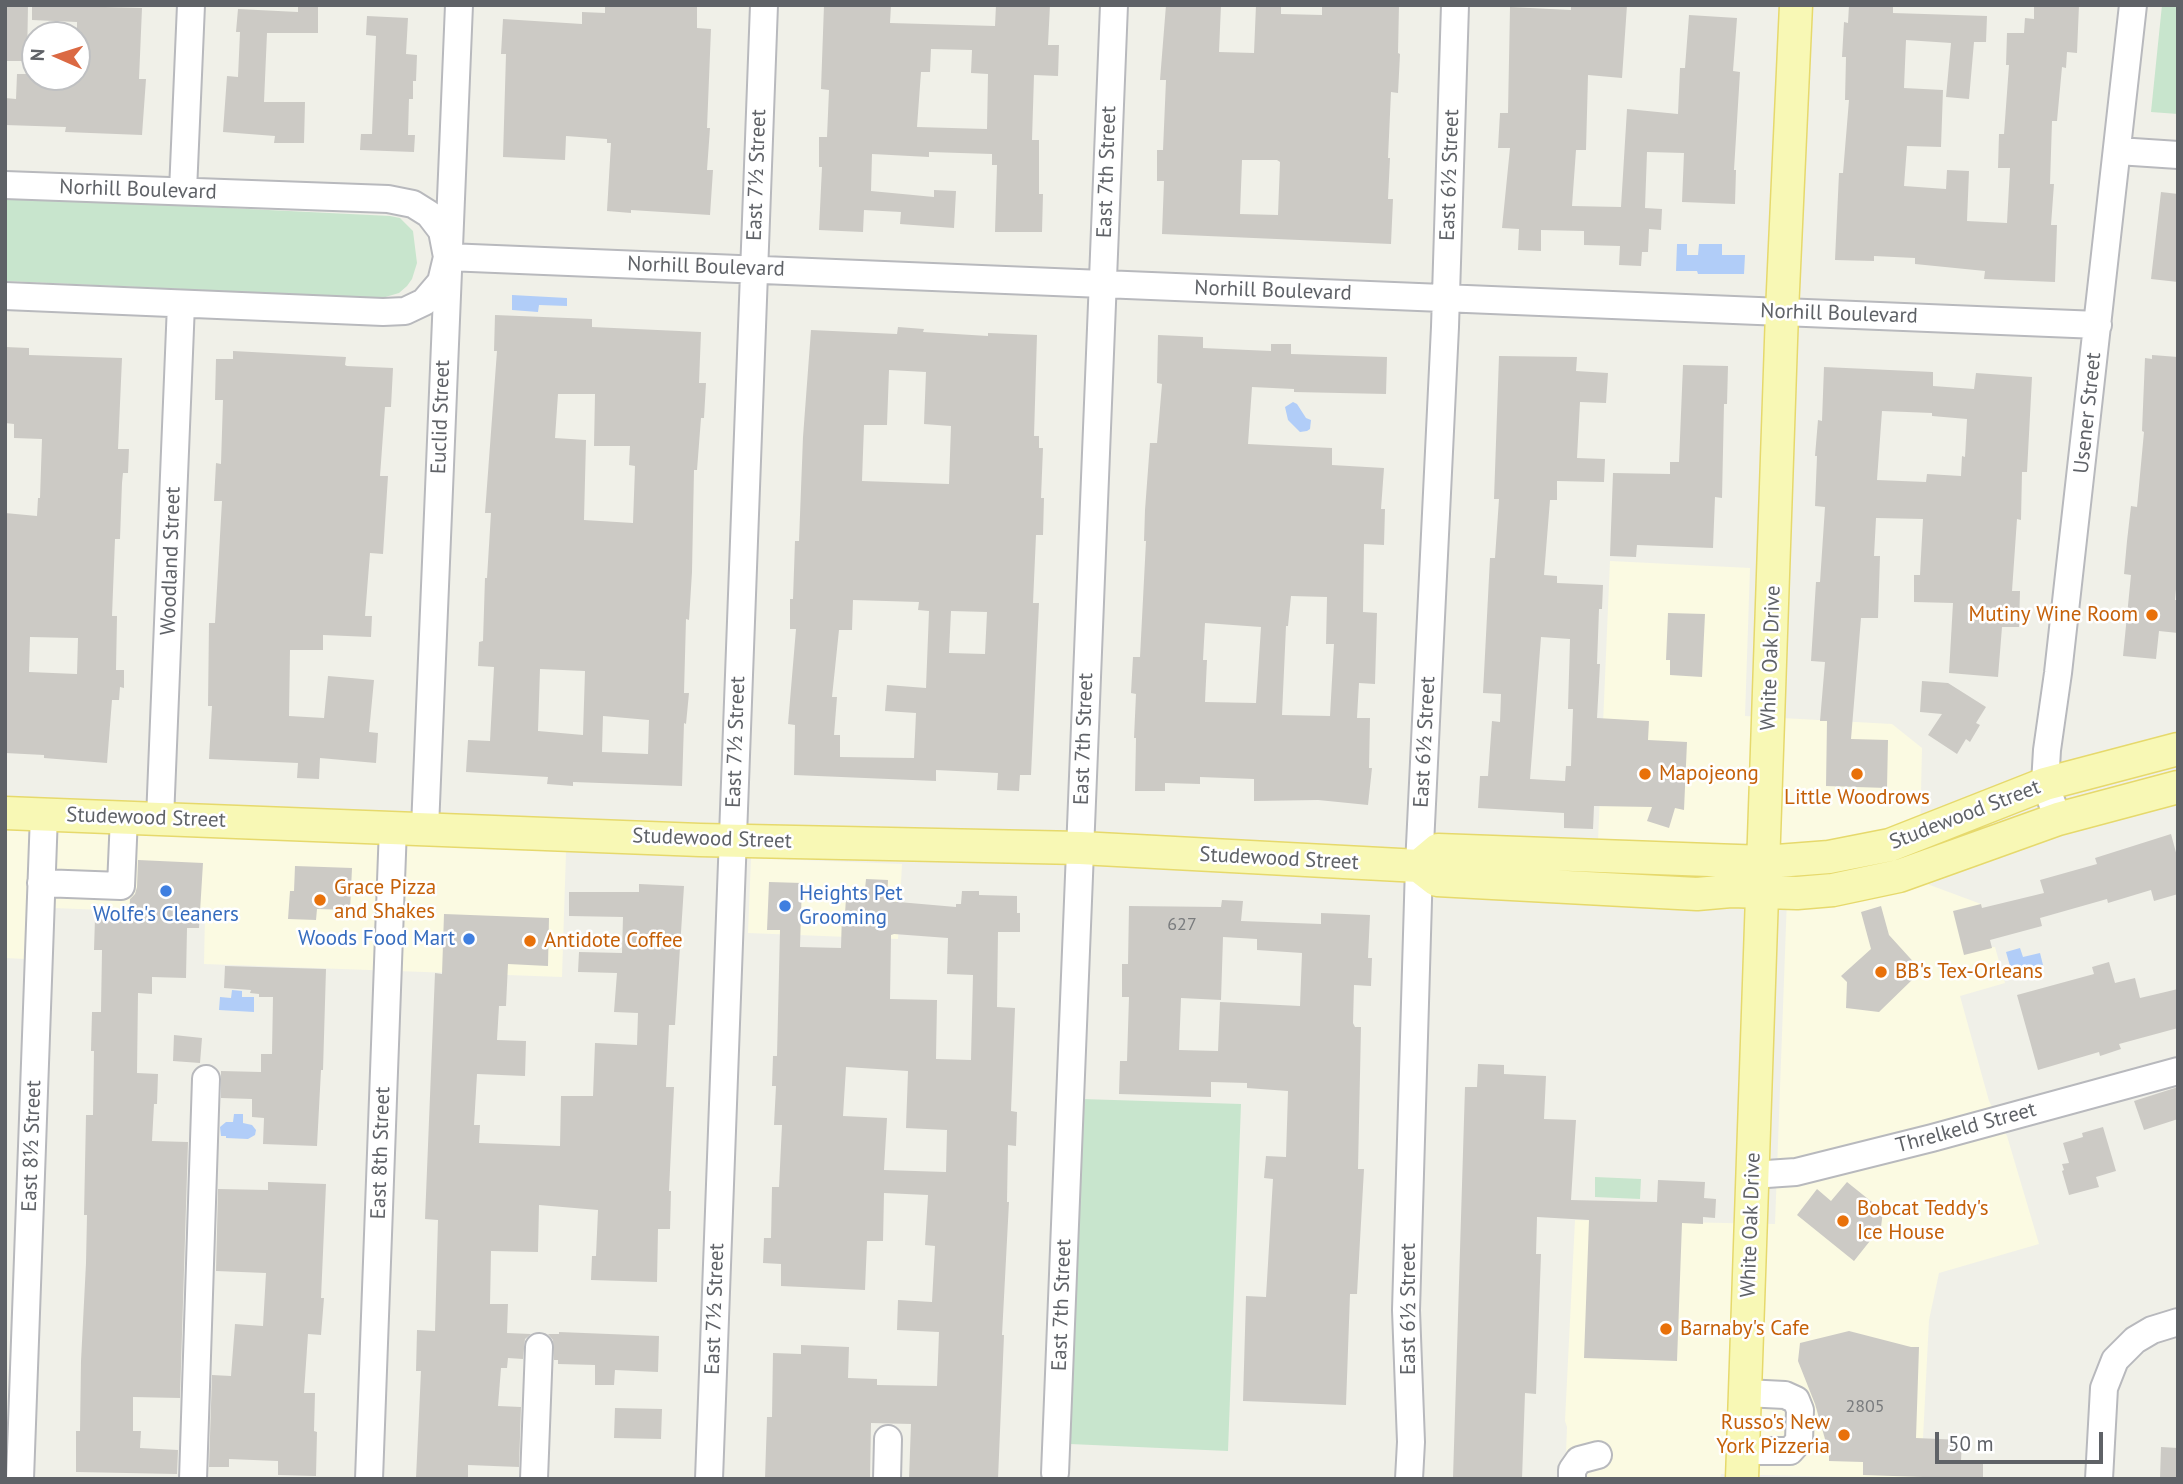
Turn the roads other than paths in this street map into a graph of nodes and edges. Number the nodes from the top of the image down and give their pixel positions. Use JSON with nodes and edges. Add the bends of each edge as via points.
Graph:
{"nodes":[{"id":1,"x":191,"y":5,"type":"edge"},
{"id":2,"x":458,"y":5,"type":"edge"},
{"id":3,"x":764,"y":5,"type":"edge"},
{"id":4,"x":1114,"y":5,"type":"edge"},
{"id":5,"x":1455,"y":5,"type":"edge"},
{"id":6,"x":1796,"y":5,"type":"edge"},
{"id":7,"x":2133,"y":5,"type":"edge"},
{"id":8,"x":2118,"y":151,"type":"junction"},
{"id":9,"x":2178,"y":155,"type":"edge"},
{"id":10,"x":5,"y":185,"type":"edge"},
{"id":11,"x":183,"y":191,"type":"junction"},
{"id":12,"x":447,"y":257,"type":"junction"},
{"id":13,"x":754,"y":269,"type":"junction"},
{"id":14,"x":1102,"y":284,"type":"junction"},
{"id":15,"x":5,"y":296,"type":"edge"},
{"id":16,"x":1446,"y":298,"type":"junction"},
{"id":17,"x":181,"y":304,"type":"junction"},
{"id":18,"x":1782,"y":312,"type":"junction"},
{"id":19,"x":2098,"y":325,"type":"junction"},
{"id":20,"x":2178,"y":749,"type":"edge"},
{"id":21,"x":2045,"y":784,"type":"junction"},
{"id":22,"x":2178,"y":787,"type":"edge"},
{"id":23,"x":5,"y":813,"type":"edge"},
{"id":24,"x":44,"y":814,"type":"junction"},
{"id":25,"x":124,"y":817,"type":"junction"},
{"id":26,"x":160,"y":818,"type":"junction"},
{"id":27,"x":2058,"y":819,"type":"junction"},
{"id":28,"x":393,"y":827,"type":"junction"},
{"id":29,"x":425,"y":828,"type":"junction"},
{"id":30,"x":732,"y":841,"type":"junction"},
{"id":31,"x":1080,"y":848,"type":"junction"},
{"id":32,"x":1419,"y":866,"type":"junction"},
{"id":33,"x":1764,"y":878,"type":"junction"},
{"id":34,"x":41,"y":883,"type":"junction"},
{"id":35,"x":2178,"y":1071,"type":"edge"},
{"id":36,"x":206,"y":1079,"type":"dead end"},
{"id":37,"x":1752,"y":1175,"type":"junction"},
{"id":38,"x":2178,"y":1322,"type":"edge"},
{"id":39,"x":539,"y":1347,"type":"dead end"},
{"id":40,"x":1745,"y":1393,"type":"junction"},
{"id":41,"x":888,"y":1439,"type":"dead end"},
{"id":42,"x":1598,"y":1455,"type":"dead end"},
{"id":43,"x":1742,"y":1465,"type":"edge"},
{"id":44,"x":1055,"y":1473,"type":"dead end"},
{"id":45,"x":20,"y":1479,"type":"edge"},
{"id":46,"x":192,"y":1479,"type":"edge"},
{"id":47,"x":369,"y":1479,"type":"edge"},
{"id":48,"x":534,"y":1479,"type":"edge"},
{"id":49,"x":709,"y":1479,"type":"edge"},
{"id":50,"x":887,"y":1479,"type":"edge"},
{"id":51,"x":1409,"y":1479,"type":"edge"},
{"id":52,"x":1572,"y":1479,"type":"edge"},
{"id":53,"x":2099,"y":1479,"type":"edge"}],
"edges":[{"from":1,"to":11,"type":"street"},
{"from":2,"to":12,"type":"street","name":"Euclid Street"},
{"from":3,"to":13,"type":"street","name":"East 7½ Street"},
{"from":4,"to":14,"type":"street","name":"East 7th Street"},
{"from":5,"to":16,"type":"street","name":"East 6½ Street"},
{"from":6,"to":18,"type":"main road","name":"White Oak Drive"},
{"from":7,"to":8,"type":"street","name":"Usener Street"},
{"from":8,"to":9,"type":"street"},
{"from":8,"to":19,"type":"street","name":"Usener Street"},
{"from":10,"to":11,"type":"street","name":"Norhill Boulevard"},
{"from":11,"to":12,"type":"street","name":"Norhill Boulevard","via":[[413,204],[429,214],[442,231]]},
{"from":12,"to":13,"type":"street","name":"Norhill Boulevard"},
{"from":12,"to":17,"type":"street","via":[[441,282],[424,302],[405,311]]},
{"from":12,"to":29,"type":"street","name":"Euclid Street"},
{"from":13,"to":14,"type":"street","name":"Norhill Boulevard"},
{"from":13,"to":30,"type":"street","name":"East 7½ Street"},
{"from":14,"to":16,"type":"street","name":"Norhill Boulevard"},
{"from":14,"to":31,"type":"street","name":"East 7th Street"},
{"from":15,"to":17,"type":"street"},
{"from":16,"to":18,"type":"street","name":"Norhill Boulevard"},
{"from":16,"to":32,"type":"street","name":"East 6½ Street"},
{"from":17,"to":26,"type":"street","name":"Woodland Street"},
{"from":18,"to":19,"type":"street","name":"Norhill Boulevard"},
{"from":18,"to":33,"type":"main road","name":"White Oak Drive"},
{"from":19,"to":21,"type":"street","name":"Usener Street"},
{"from":20,"to":21,"type":"main road","name":"Studewood Street"},
{"from":21,"to":27,"type":"street","name":"Usener Street"},
{"from":21,"to":33,"type":"main road","name":"Studewood Street","via":[[1890,845],[1829,857]]},
{"from":22,"to":27,"type":"main road","name":"Studewood Street"},
{"from":23,"to":24,"type":"main road","name":"Studewood Street"},
{"from":24,"to":25,"type":"main road","name":"Studewood Street"},
{"from":24,"to":34,"type":"street","name":"East 8½ Street"},
{"from":25,"to":26,"type":"main road","name":"Studewood Street"},
{"from":25,"to":34,"type":"street","via":[[121,886]]},
{"from":26,"to":28,"type":"main road","name":"Studewood Street"},
{"from":27,"to":33,"type":"main road","name":"Studewood Street","via":[[1899,876],[1829,890]]},
{"from":28,"to":29,"type":"main road","name":"Studewood Street"},
{"from":28,"to":47,"type":"street","name":"East 8th Street"},
{"from":29,"to":30,"type":"main road","name":"Studewood Street"},
{"from":30,"to":31,"type":"main road","name":"Studewood Street"},
{"from":30,"to":49,"type":"street","name":"East 7½ Street"},
{"from":31,"to":32,"type":"main road","name":"Studewood Street"},
{"from":31,"to":44,"type":"street","name":"East 7th Street"},
{"from":32,"to":33,"type":"main road","name":"Studewood Street","via":[[1438,850]]},
{"from":32,"to":51,"type":"street","name":"East 6½ Street","via":[[1406,1310]]},
{"from":33,"to":37,"type":"main road","name":"White Oak Drive"},
{"from":34,"to":45,"type":"street","name":"East 8½ Street"},
{"from":35,"to":37,"type":"street","name":"Threlkeld Street","via":[[1796,1172]]},
{"from":36,"to":46,"type":"street"},
{"from":37,"to":40,"type":"main road","name":"White Oak Drive"},
{"from":38,"to":53,"type":"street","via":[[2135,1340],[2115,1360],[2104,1388]]},
{"from":39,"to":48,"type":"street"},
{"from":40,"to":43,"type":"main road","name":"White Oak Drive"},
{"from":40,"to":43,"type":"street","via":[[1796,1400],[1799,1441],[1790,1451]]},
{"from":41,"to":50,"type":"street"},
{"from":42,"to":52,"type":"street","via":[[1579,1461]]}]}
